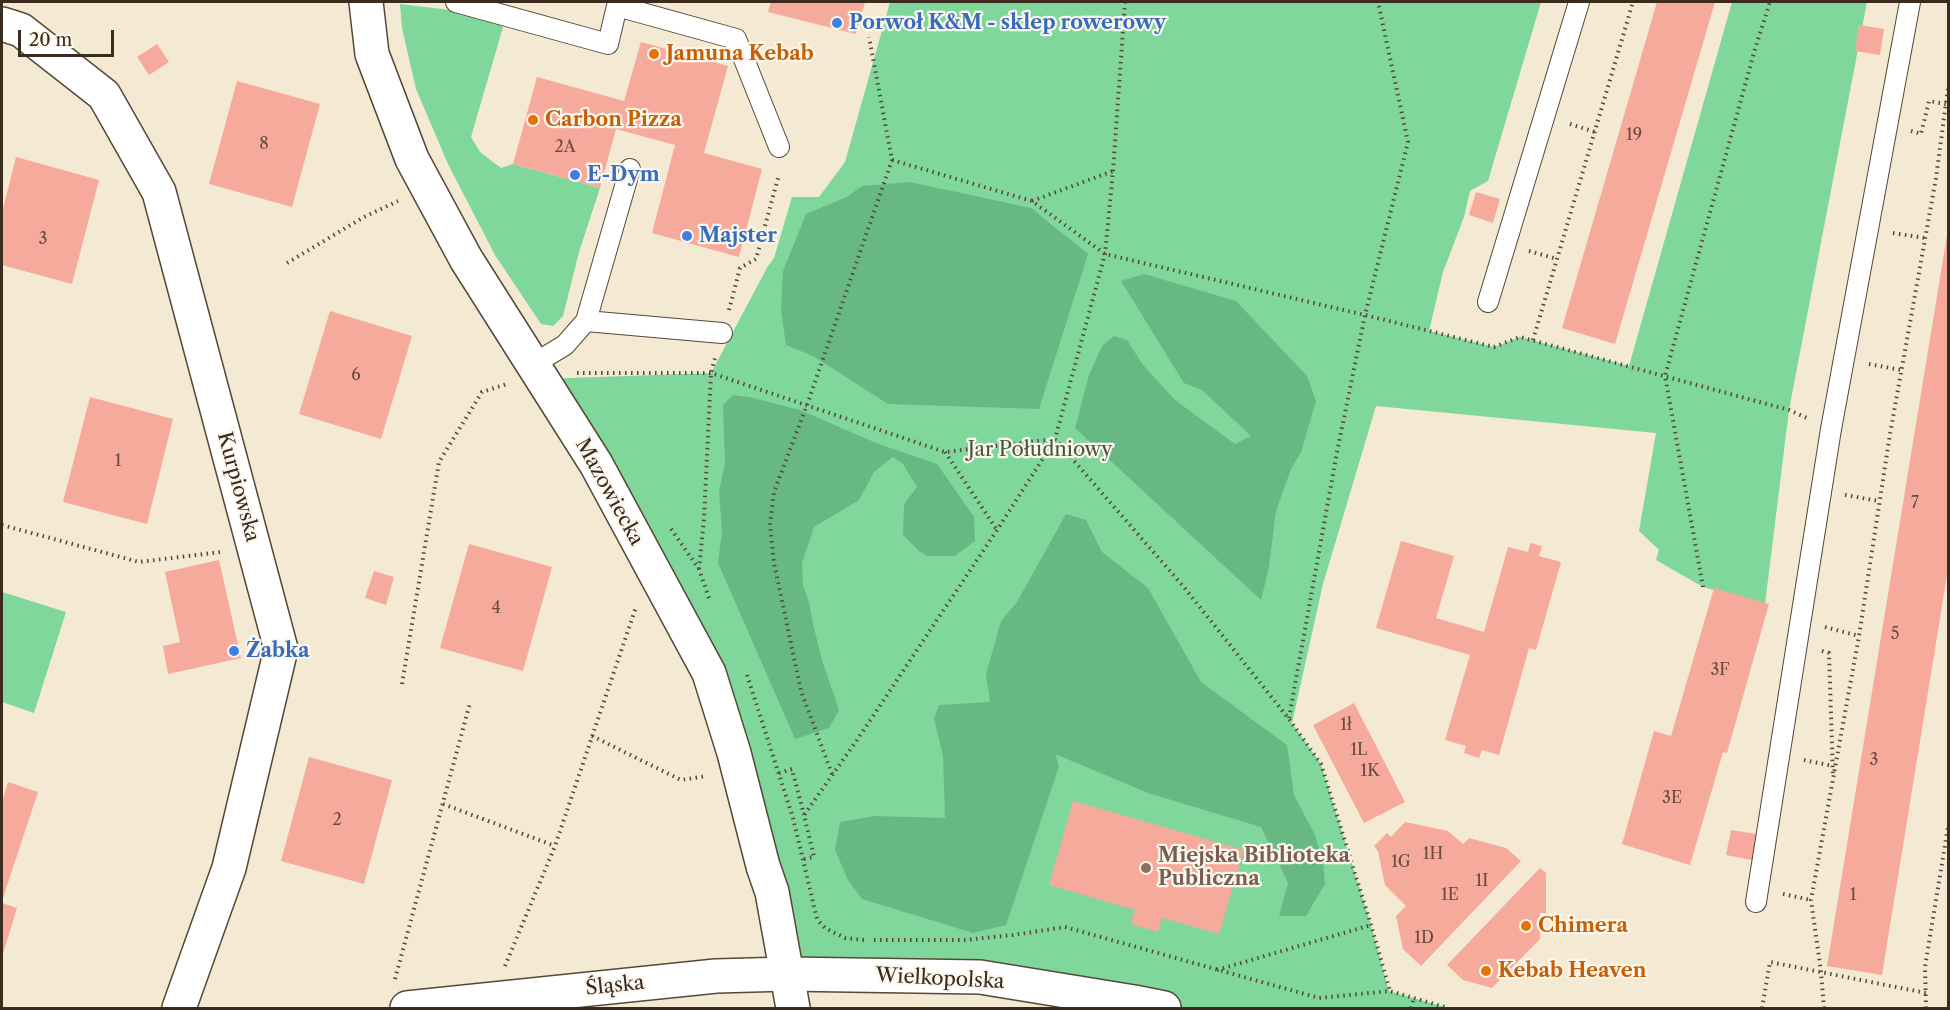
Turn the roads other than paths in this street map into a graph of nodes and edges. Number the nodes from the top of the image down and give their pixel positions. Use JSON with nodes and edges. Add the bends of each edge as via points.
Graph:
{"nodes":[{"id":1,"x":366,"y":2,"type":"edge"},
{"id":2,"x":456,"y":2,"type":"edge"},
{"id":3,"x":1579,"y":2,"type":"edge"},
{"id":4,"x":1910,"y":2,"type":"edge"},
{"id":5,"x":2,"y":24,"type":"edge"},
{"id":6,"x":779,"y":147,"type":"dead end"},
{"id":7,"x":630,"y":169,"type":"dead end"},
{"id":8,"x":1488,"y":302,"type":"dead end"},
{"id":9,"x":586,"y":321,"type":"junction"},
{"id":10,"x":722,"y":333,"type":"road end"},
{"id":11,"x":523,"y":373,"type":"junction"},
{"id":12,"x":1756,"y":902,"type":"dead end"},
{"id":13,"x":787,"y":974,"type":"junction"},
{"id":14,"x":400,"y":998,"type":"edge"},
{"id":15,"x":179,"y":1008,"type":"edge"},
{"id":16,"x":793,"y":1008,"type":"edge"},
{"id":17,"x":1164,"y":1008,"type":"edge"}],
"edges":[{"from":1,"to":11,"type":"street","name":"Mazowiecka","via":[[372,54],[412,159]]},
{"from":2,"to":6,"type":"lane","via":[[608,44],[617,6],[735,39]]},
{"from":3,"to":8,"type":"lane"},
{"from":4,"to":12,"type":"lane","via":[[1831,429]]},
{"from":5,"to":15,"type":"street","name":"Kurpiowska","via":[[21,30],[104,95],[159,192],[282,649],[229,868]]},
{"from":7,"to":9,"type":"lane"},
{"from":9,"to":10,"type":"lane"},
{"from":9,"to":11,"type":"lane","via":[[565,345]]},
{"from":11,"to":13,"type":"street","name":"Mazowiecka","via":[[596,464],[709,673],[772,892]]},
{"from":13,"to":14,"type":"street","name":"Śląska","via":[[716,976],[490,1000]]},
{"from":13,"to":16,"type":"street","name":"Mazowiecka"},
{"from":13,"to":17,"type":"street","name":"Wielkopolska","via":[[980,977]]}]}
